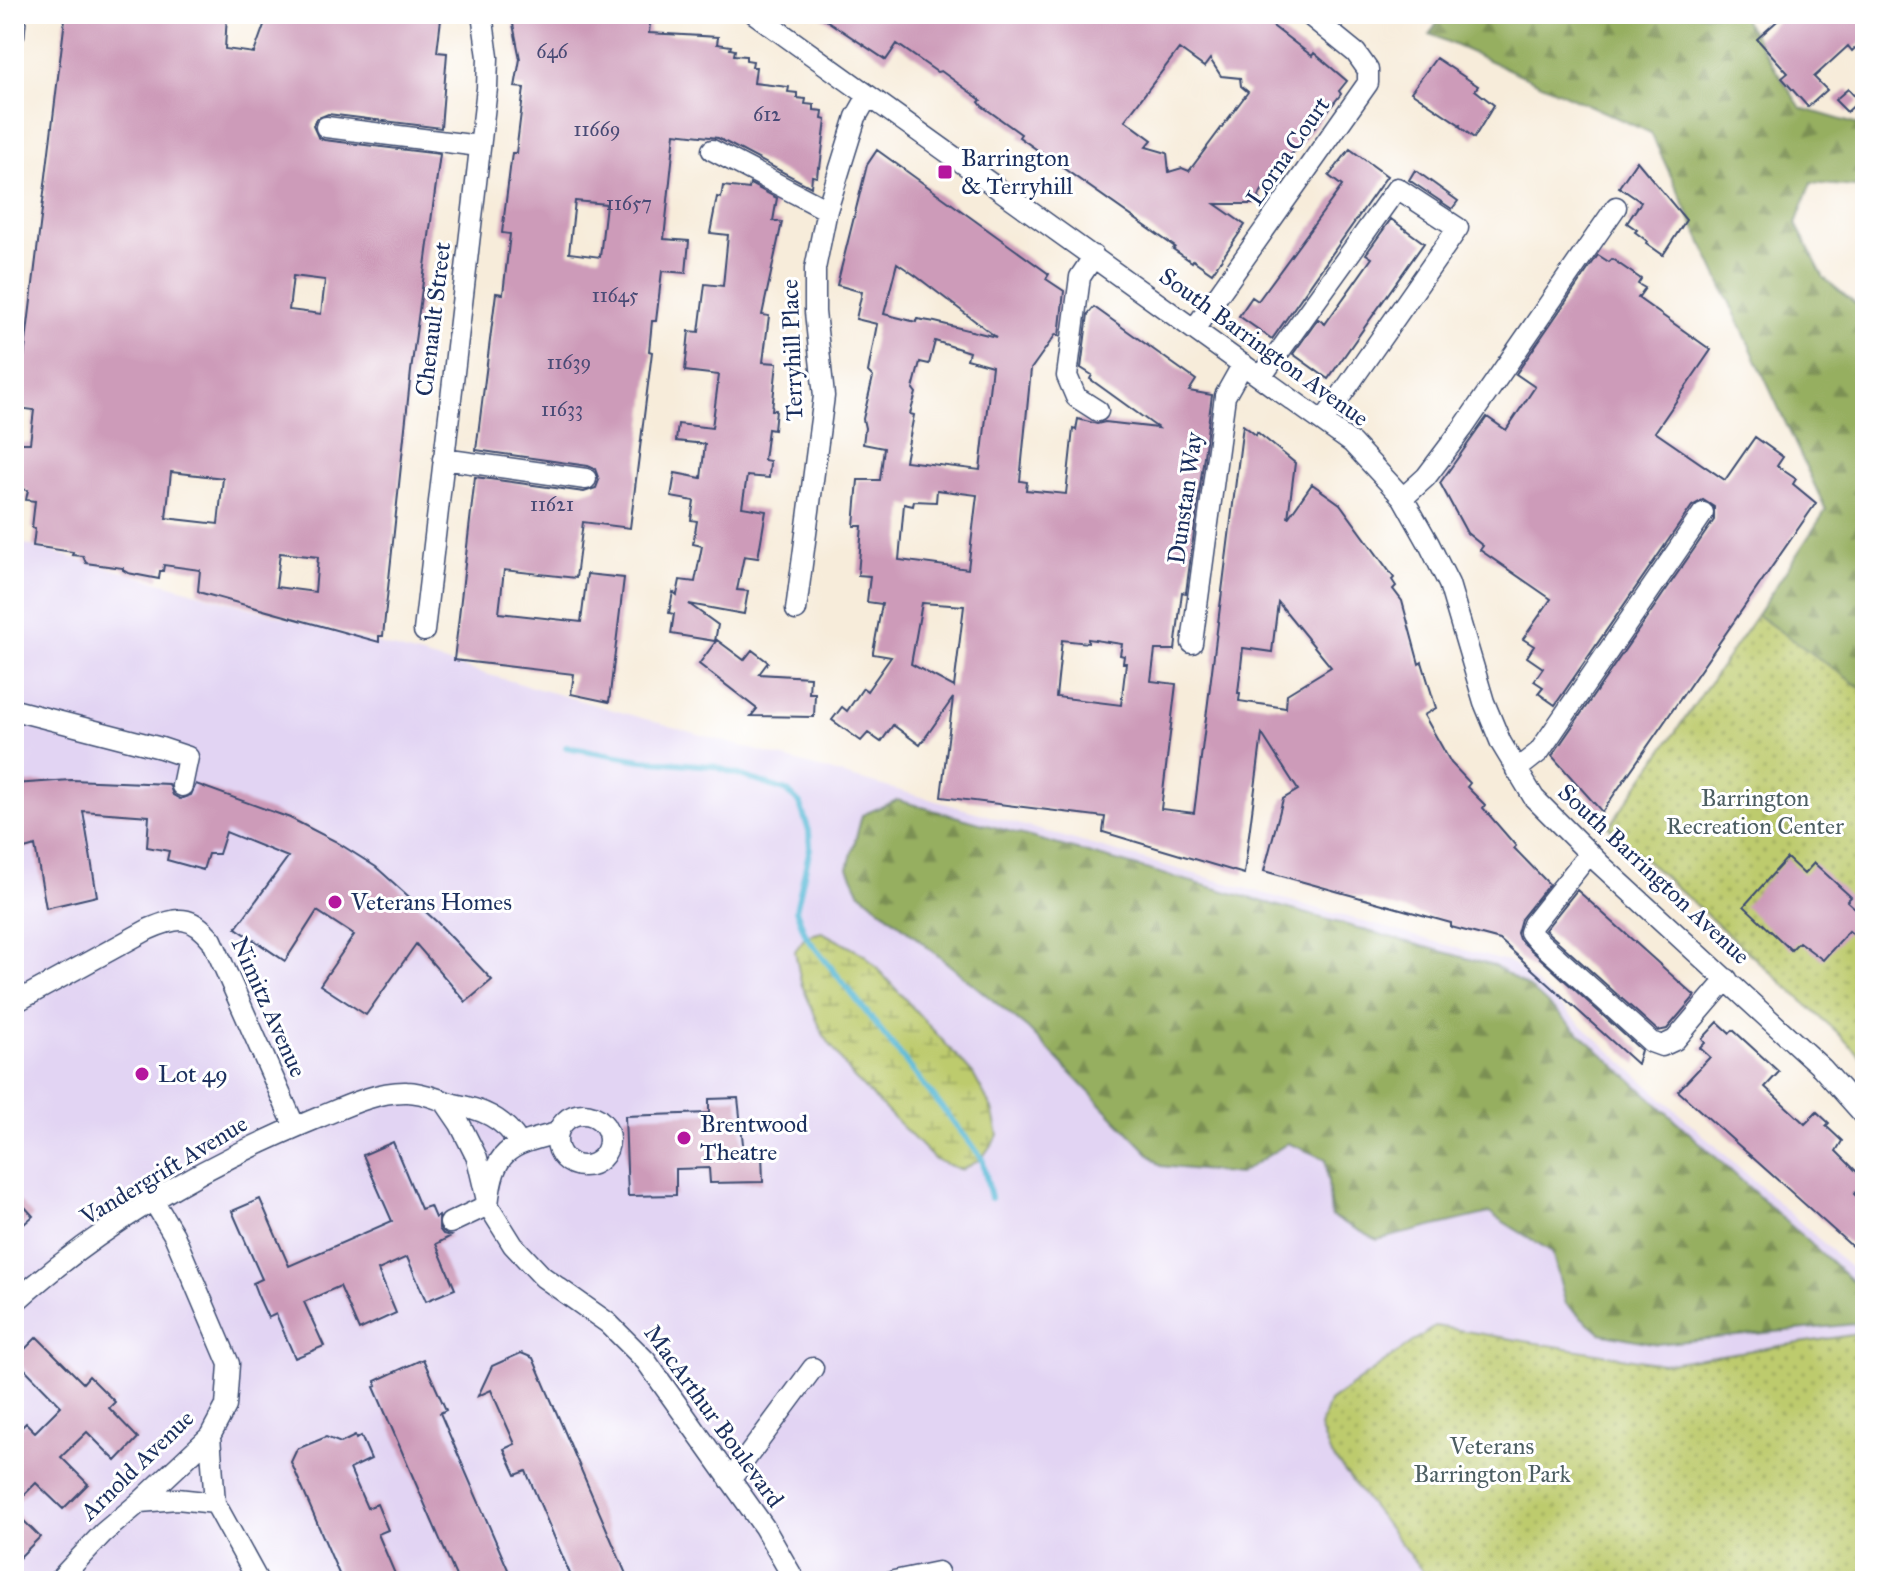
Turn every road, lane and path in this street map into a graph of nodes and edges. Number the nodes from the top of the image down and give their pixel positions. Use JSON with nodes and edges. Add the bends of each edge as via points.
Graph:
{"nodes":[{"id":1,"x":16,"y":14,"type":"edge"},
{"id":2,"x":482,"y":14,"type":"edge"},
{"id":3,"x":755,"y":14,"type":"edge"},
{"id":4,"x":1308,"y":14,"type":"edge"},
{"id":5,"x":14,"y":35,"type":"edge"},
{"id":6,"x":868,"y":96,"type":"junction"},
{"id":7,"x":326,"y":127,"type":"dead end"},
{"id":8,"x":479,"y":146,"type":"junction"},
{"id":9,"x":712,"y":150,"type":"dead end"},
{"id":10,"x":1616,"y":207,"type":"dead end"},
{"id":11,"x":827,"y":210,"type":"junction"},
{"id":12,"x":1094,"y":256,"type":"junction"},
{"id":13,"x":1195,"y":328,"type":"junction"},
{"id":14,"x":1243,"y":364,"type":"junction"},
{"id":15,"x":1261,"y":377,"type":"junction"},
{"id":16,"x":1098,"y":411,"type":"dead end"},
{"id":17,"x":1324,"y":420,"type":"junction"},
{"id":18,"x":443,"y":459,"type":"junction"},
{"id":19,"x":586,"y":479,"type":"dead end"},
{"id":20,"x":1403,"y":498,"type":"junction"},
{"id":21,"x":1703,"y":513,"type":"dead end"},
{"id":22,"x":796,"y":610,"type":"dead end"},
{"id":23,"x":424,"y":631,"type":"dead end"},
{"id":24,"x":1192,"y":643,"type":"dead end"},
{"id":25,"x":14,"y":710,"type":"edge"},
{"id":26,"x":1516,"y":770,"type":"junction"},
{"id":27,"x":182,"y":786,"type":"dead end"},
{"id":28,"x":1589,"y":854,"type":"junction"},
{"id":29,"x":1727,"y":979,"type":"junction"},
{"id":30,"x":14,"y":1003,"type":"edge"},
{"id":31,"x":445,"y":1102,"type":"junction"},
{"id":32,"x":1865,"y":1116,"type":"edge"},
{"id":33,"x":295,"y":1127,"type":"junction"},
{"id":34,"x":557,"y":1133,"type":"dead end"},
{"id":35,"x":519,"y":1143,"type":"junction"},
{"id":36,"x":153,"y":1200,"type":"junction"},
{"id":37,"x":488,"y":1205,"type":"junction"},
{"id":38,"x":450,"y":1223,"type":"dead end"},
{"id":39,"x":14,"y":1303,"type":"edge"},
{"id":40,"x":813,"y":1368,"type":"dead end"},
{"id":41,"x":210,"y":1436,"type":"junction"},
{"id":42,"x":730,"y":1480,"type":"junction"},
{"id":43,"x":140,"y":1502,"type":"junction"},
{"id":44,"x":215,"y":1503,"type":"junction"},
{"id":45,"x":938,"y":1572,"type":"dead end"},
{"id":46,"x":58,"y":1581,"type":"edge"},
{"id":47,"x":258,"y":1581,"type":"edge"},
{"id":48,"x":795,"y":1581,"type":"edge"},
{"id":49,"x":894,"y":1581,"type":"edge"}],
"edges":[{"from":1,"to":5,"type":"street"},
{"from":2,"to":8,"type":"street","name":"Chenault Street","via":[[488,57]]},
{"from":3,"to":6,"type":"street","name":"South Barrington Avenue"},
{"from":4,"to":13,"type":"street","name":"Lorna Court","via":[[1356,53],[1368,70],[1368,83]]},
{"from":6,"to":11,"type":"street","name":"Terryhill Place","via":[[856,117]]},
{"from":6,"to":12,"type":"street","name":"South Barrington Avenue"},
{"from":7,"to":8,"type":"street"},
{"from":8,"to":18,"type":"street","name":"Chenault Street"},
{"from":9,"to":11,"type":"street"},
{"from":10,"to":20,"type":"street","via":[[1463,428]]},
{"from":11,"to":22,"type":"street","name":"Terryhill Place","via":[[814,294],[823,410]]},
{"from":12,"to":13,"type":"street","name":"South Barrington Avenue"},
{"from":12,"to":16,"type":"street","via":[[1080,277],[1067,376],[1076,397]]},
{"from":13,"to":14,"type":"street","name":"South Barrington Avenue"},
{"from":14,"to":15,"type":"street","name":"South Barrington Avenue"},
{"from":14,"to":24,"type":"street","name":"Dunstan Way","via":[[1225,396]]},
{"from":15,"to":17,"type":"street","name":"South Barrington Avenue"},
{"from":15,"to":17,"type":"street","via":[[1397,188],[1458,228]]},
{"from":17,"to":20,"type":"street","name":"South Barrington Avenue"},
{"from":18,"to":19,"type":"street"},
{"from":18,"to":23,"type":"street","name":"Chenault Street"},
{"from":20,"to":26,"type":"street","name":"South Barrington Avenue","via":[[1449,584],[1484,702]]},
{"from":21,"to":26,"type":"street","via":[[1539,752]]},
{"from":25,"to":27,"type":"street","via":[[188,757]]},
{"from":26,"to":28,"type":"street","name":"South Barrington Avenue","via":[[1534,798]]},
{"from":28,"to":29,"type":"street","name":"South Barrington Avenue"},
{"from":28,"to":29,"type":"street","via":[[1533,924],[1534,937],[1651,1042],[1662,1046],[1675,1040]]},
{"from":29,"to":32,"type":"street","name":"South Barrington Avenue"},
{"from":30,"to":33,"type":"street","name":"Nimitz Avenue","via":[[149,929],[172,919],[190,920],[212,940]]},
{"from":31,"to":33,"type":"street","name":"Vandergrift Avenue","via":[[408,1091],[385,1094]]},
{"from":31,"to":35,"type":"street","name":"Vandergrift Avenue","via":[[493,1116]]},
{"from":31,"to":37,"type":"street","name":"MacArthur Boulevard","via":[[477,1158]]},
{"from":33,"to":36,"type":"street","name":"Vandergrift Avenue","via":[[245,1148]]},
{"from":34,"to":35,"type":"street"},
{"from":35,"to":37,"type":"street","via":[[497,1164]]},
{"from":36,"to":39,"type":"street","name":"Vandergrift Avenue"},
{"from":36,"to":41,"type":"street","name":"Arnold Avenue","via":[[174,1235],[229,1364],[226,1406]]},
{"from":37,"to":38,"type":"street"},
{"from":37,"to":42,"type":"street","name":"MacArthur Boulevard","via":[[513,1245],[543,1277],[625,1337]]},
{"from":40,"to":42,"type":"street"},
{"from":41,"to":43,"type":"street","name":"Arnold Avenue"},
{"from":41,"to":44,"type":"street"},
{"from":42,"to":48,"type":"street","name":"MacArthur Boulevard"},
{"from":43,"to":44,"type":"street"},
{"from":43,"to":46,"type":"street","name":"Arnold Avenue"},
{"from":44,"to":47,"type":"street"},
{"from":45,"to":49,"type":"street"}]}
